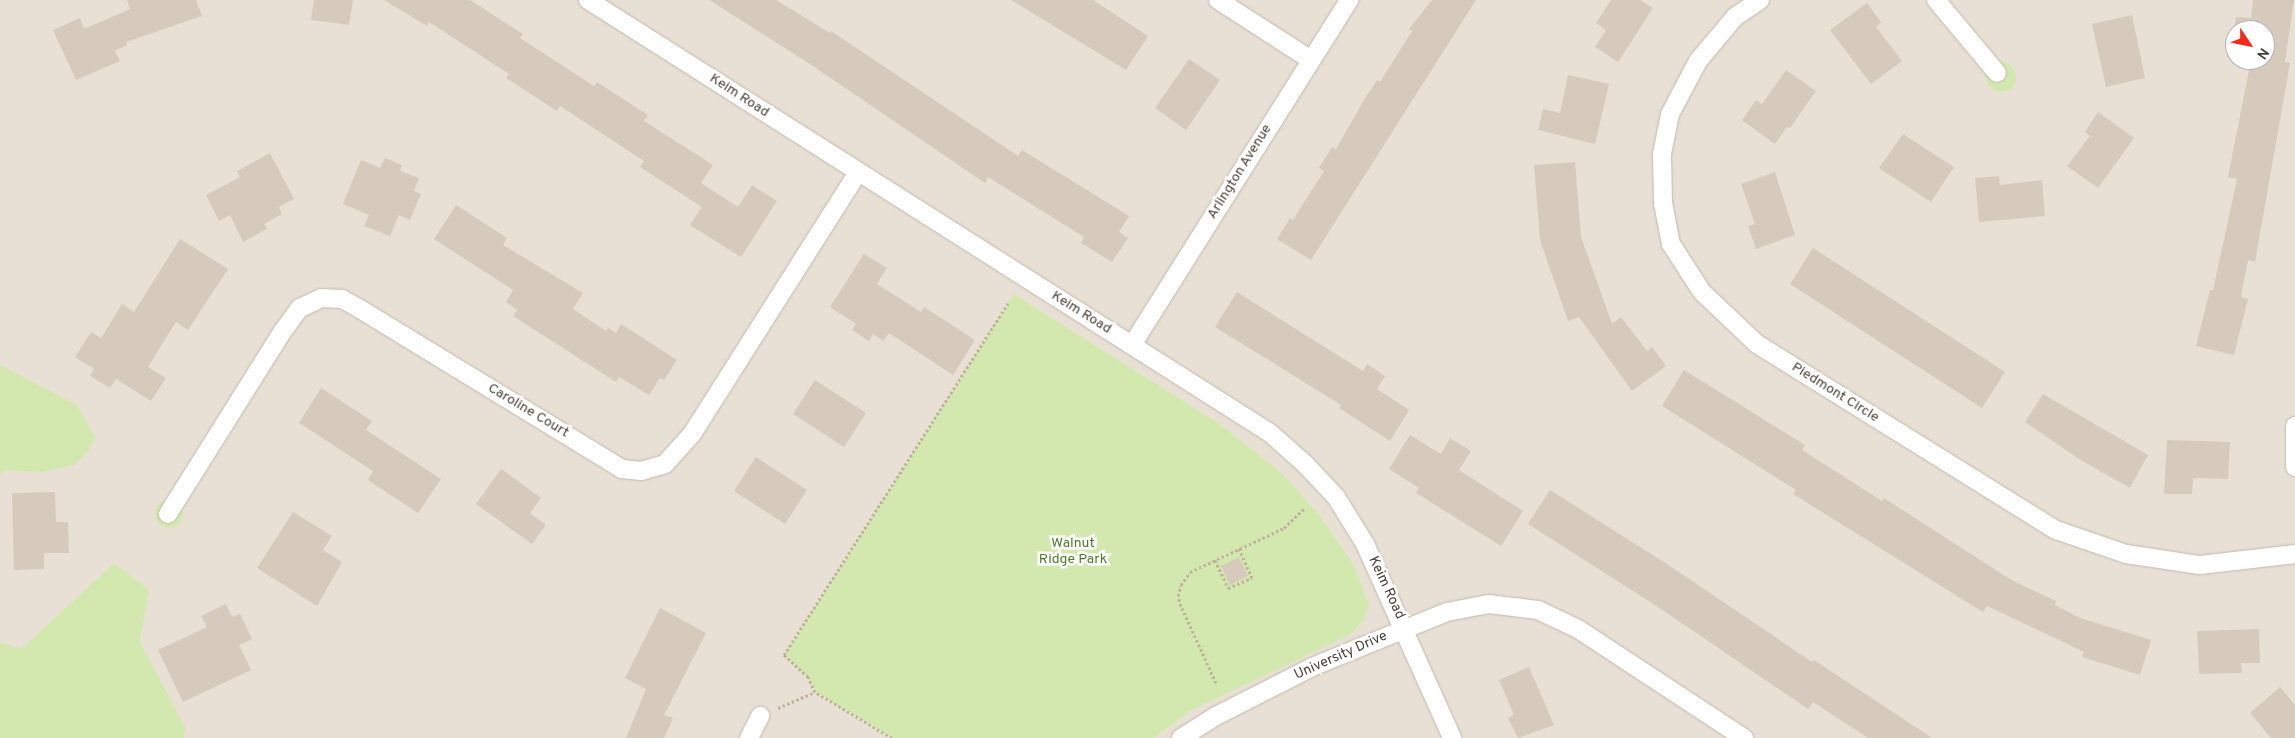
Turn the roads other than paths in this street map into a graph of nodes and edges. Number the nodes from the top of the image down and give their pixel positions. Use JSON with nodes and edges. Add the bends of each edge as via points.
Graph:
{"nodes":[{"id":1,"x":588,"y":0,"type":"edge"},
{"id":2,"x":1218,"y":0,"type":"edge"},
{"id":3,"x":1349,"y":0,"type":"edge"},
{"id":4,"x":1760,"y":0,"type":"edge"},
{"id":5,"x":1936,"y":0,"type":"edge"},
{"id":6,"x":1311,"y":60,"type":"junction"},
{"id":7,"x":1998,"y":73,"type":"dead end"},
{"id":8,"x":858,"y":172,"type":"junction"},
{"id":9,"x":1132,"y":345,"type":"junction"},
{"id":10,"x":2295,"y":426,"type":"edge"},
{"id":11,"x":2295,"y":467,"type":"edge"},
{"id":12,"x":168,"y":514,"type":"dead end"},
{"id":13,"x":2295,"y":554,"type":"edge"},
{"id":14,"x":1404,"y":629,"type":"junction"},
{"id":15,"x":760,"y":716,"type":"road end"},
{"id":16,"x":749,"y":738,"type":"edge"},
{"id":17,"x":1181,"y":738,"type":"edge"},
{"id":18,"x":1452,"y":738,"type":"edge"},
{"id":19,"x":1744,"y":738,"type":"edge"}],
"edges":[{"from":1,"to":8,"type":"street","name":"Keim Road"},
{"from":2,"to":6,"type":"street"},
{"from":3,"to":6,"type":"street","name":"Arlington Avenue"},
{"from":4,"to":13,"type":"street","name":"Piedmont Circle","via":[[1735,18],[1698,61],[1670,114],[1662,154],[1663,203],[1671,244],[1702,292],[1757,344],[2056,530],[2126,554],[2200,565]]},
{"from":5,"to":7,"type":"street"},
{"from":6,"to":9,"type":"street","name":"Arlington Avenue"},
{"from":8,"to":9,"type":"street","name":"Keim Road"},
{"from":8,"to":12,"type":"street","name":"Caroline Court","via":[[692,434],[665,464],[641,471],[622,469],[360,309],[342,299],[321,298],[300,308],[283,331]]},
{"from":9,"to":14,"type":"street","name":"Keim Road","via":[[1270,433],[1305,464],[1336,497],[1365,544]]},
{"from":10,"to":11,"type":"street"},
{"from":14,"to":17,"type":"street","name":"University Drive","via":[[1312,667],[1216,716]]},
{"from":14,"to":18,"type":"street","name":"Keim Road"},
{"from":14,"to":19,"type":"street","name":"University Drive","via":[[1447,612],[1489,604],[1538,610],[1578,629]]},
{"from":15,"to":16,"type":"street"}]}
